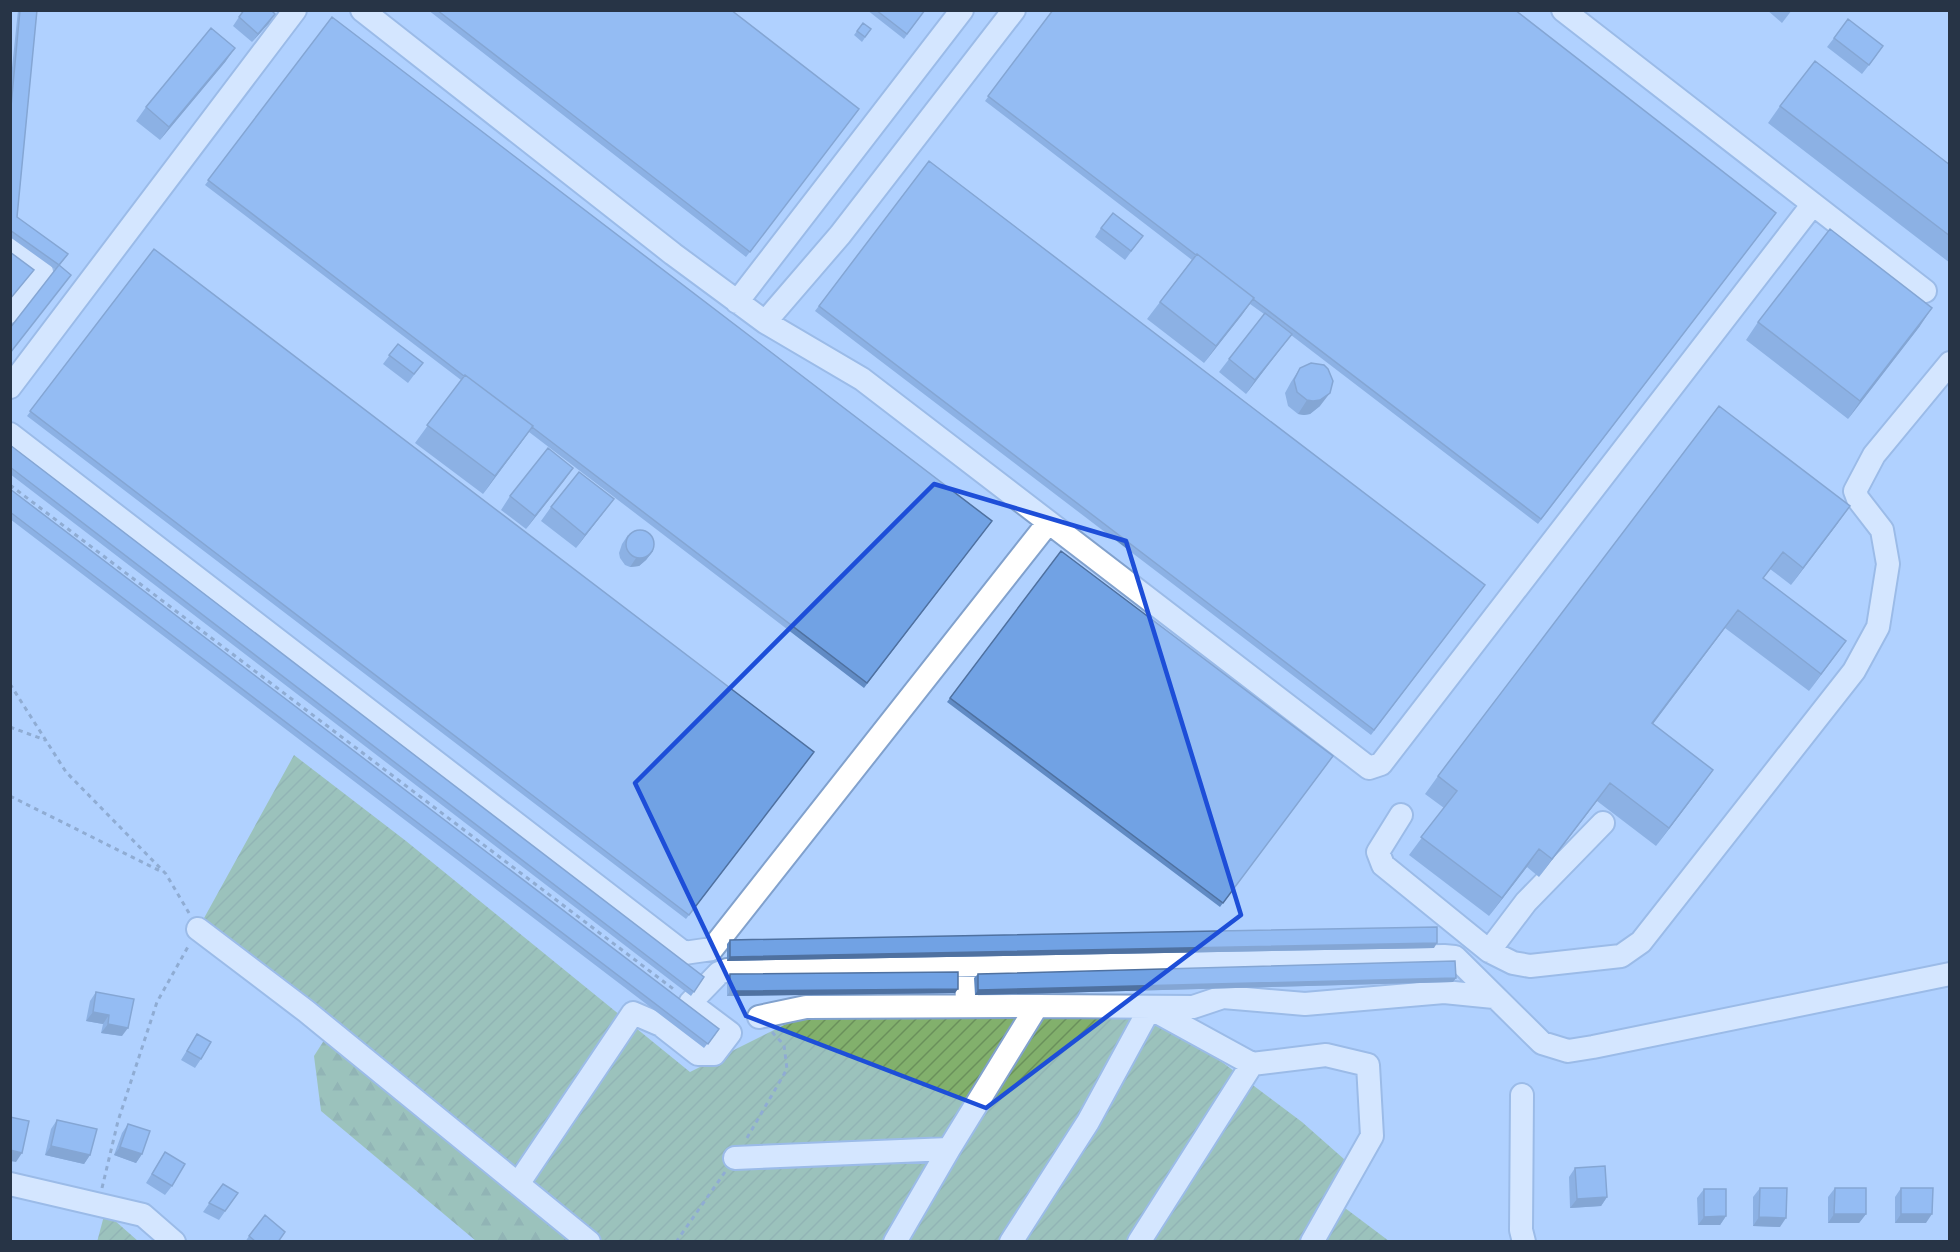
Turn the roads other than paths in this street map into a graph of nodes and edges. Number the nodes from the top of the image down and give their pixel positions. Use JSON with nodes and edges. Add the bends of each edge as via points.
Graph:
{"nodes":[{"id":1,"x":295,"y":10,"type":"edge"},
{"id":2,"x":362,"y":10,"type":"edge"},
{"id":3,"x":962,"y":10,"type":"edge"},
{"id":4,"x":1014,"y":10,"type":"edge"},
{"id":5,"x":1563,"y":10,"type":"edge"},
{"id":6,"x":1813,"y":204,"type":"junction"},
{"id":7,"x":10,"y":248,"type":"edge"},
{"id":8,"x":1925,"y":291,"type":"dead end"},
{"id":9,"x":737,"y":302,"type":"junction"},
{"id":10,"x":10,"y":312,"type":"edge"},
{"id":11,"x":765,"y":322,"type":"junction"},
{"id":12,"x":1950,"y":363,"type":"edge"},
{"id":13,"x":10,"y":387,"type":"edge"},
{"id":14,"x":10,"y":434,"type":"edge"},
{"id":15,"x":1048,"y":523,"type":"junction"},
{"id":16,"x":1401,"y":815,"type":"dead end"},
{"id":17,"x":1603,"y":824,"type":"dead end"},
{"id":18,"x":198,"y":929,"type":"road end"},
{"id":19,"x":1489,"y":951,"type":"junction"},
{"id":20,"x":966,"y":965,"type":"junction"},
{"id":21,"x":1950,"y":974,"type":"edge"},
{"id":22,"x":1494,"y":997,"type":"junction"},
{"id":23,"x":967,"y":1006,"type":"junction"},
{"id":24,"x":1037,"y":1006,"type":"junction"},
{"id":25,"x":1150,"y":1008,"type":"junction"},
{"id":26,"x":759,"y":1017,"type":"road end"},
{"id":27,"x":1252,"y":1064,"type":"junction"},
{"id":28,"x":1522,"y":1095,"type":"dead end"},
{"id":29,"x":949,"y":1149,"type":"junction"},
{"id":30,"x":735,"y":1158,"type":"road end"},
{"id":31,"x":10,"y":1184,"type":"edge"},
{"id":32,"x":518,"y":1184,"type":"junction"},
{"id":33,"x":174,"y":1242,"type":"edge"},
{"id":34,"x":589,"y":1242,"type":"edge"},
{"id":35,"x":895,"y":1242,"type":"edge"},
{"id":36,"x":1011,"y":1242,"type":"edge"},
{"id":37,"x":1138,"y":1242,"type":"edge"},
{"id":38,"x":1311,"y":1242,"type":"edge"},
{"id":39,"x":1524,"y":1242,"type":"edge"}],
"edges":[{"from":1,"to":13,"type":"street"},
{"from":2,"to":9,"type":"street"},
{"from":3,"to":9,"type":"street"},
{"from":4,"to":11,"type":"street","via":[[840,236]]},
{"from":5,"to":6,"type":"street"},
{"from":6,"to":8,"type":"street"},
{"from":6,"to":15,"type":"street","via":[[1381,764],[1369,768]]},
{"from":7,"to":10,"type":"street","via":[[42,272]]},
{"from":9,"to":11,"type":"street"},
{"from":11,"to":15,"type":"street","via":[[862,379]]},
{"from":12,"to":19,"type":"street","via":[[1874,455],[1855,491],[1882,530],[1888,564],[1878,627],[1854,671],[1641,942],[1621,956],[1530,966],[1513,963]]},
{"from":14,"to":15,"type":"street","via":[[684,953],[712,949]]},
{"from":16,"to":19,"type":"street","via":[[1378,852],[1383,865]]},
{"from":17,"to":19,"type":"street","via":[[1526,902]]},
{"from":18,"to":32,"type":"street","via":[[306,1011]]},
{"from":20,"to":22,"type":"street","via":[[1444,956],[1455,957]]},
{"from":20,"to":23,"type":"street"},
{"from":20,"to":32,"type":"street","via":[[726,970],[690,1003],[730,1033],[714,1054],[698,1054],[661,1025],[633,1013]]},
{"from":21,"to":22,"type":"street","via":[[1568,1051],[1542,1043]]},
{"from":22,"to":25,"type":"street","via":[[1444,992],[1305,1004],[1223,997],[1194,1007]]},
{"from":23,"to":24,"type":"street"},
{"from":23,"to":26,"type":"street","via":[[807,1007]]},
{"from":24,"to":25,"type":"street"},
{"from":24,"to":29,"type":"street"},
{"from":25,"to":27,"type":"street"},
{"from":25,"to":36,"type":"street","via":[[1088,1122]]},
{"from":27,"to":37,"type":"street"},
{"from":27,"to":38,"type":"street","via":[[1326,1055],[1368,1065],[1372,1136]]},
{"from":28,"to":39,"type":"street"},
{"from":29,"to":30,"type":"street"},
{"from":29,"to":35,"type":"street"},
{"from":31,"to":33,"type":"street","via":[[143,1215]]},
{"from":32,"to":34,"type":"street"}]}
